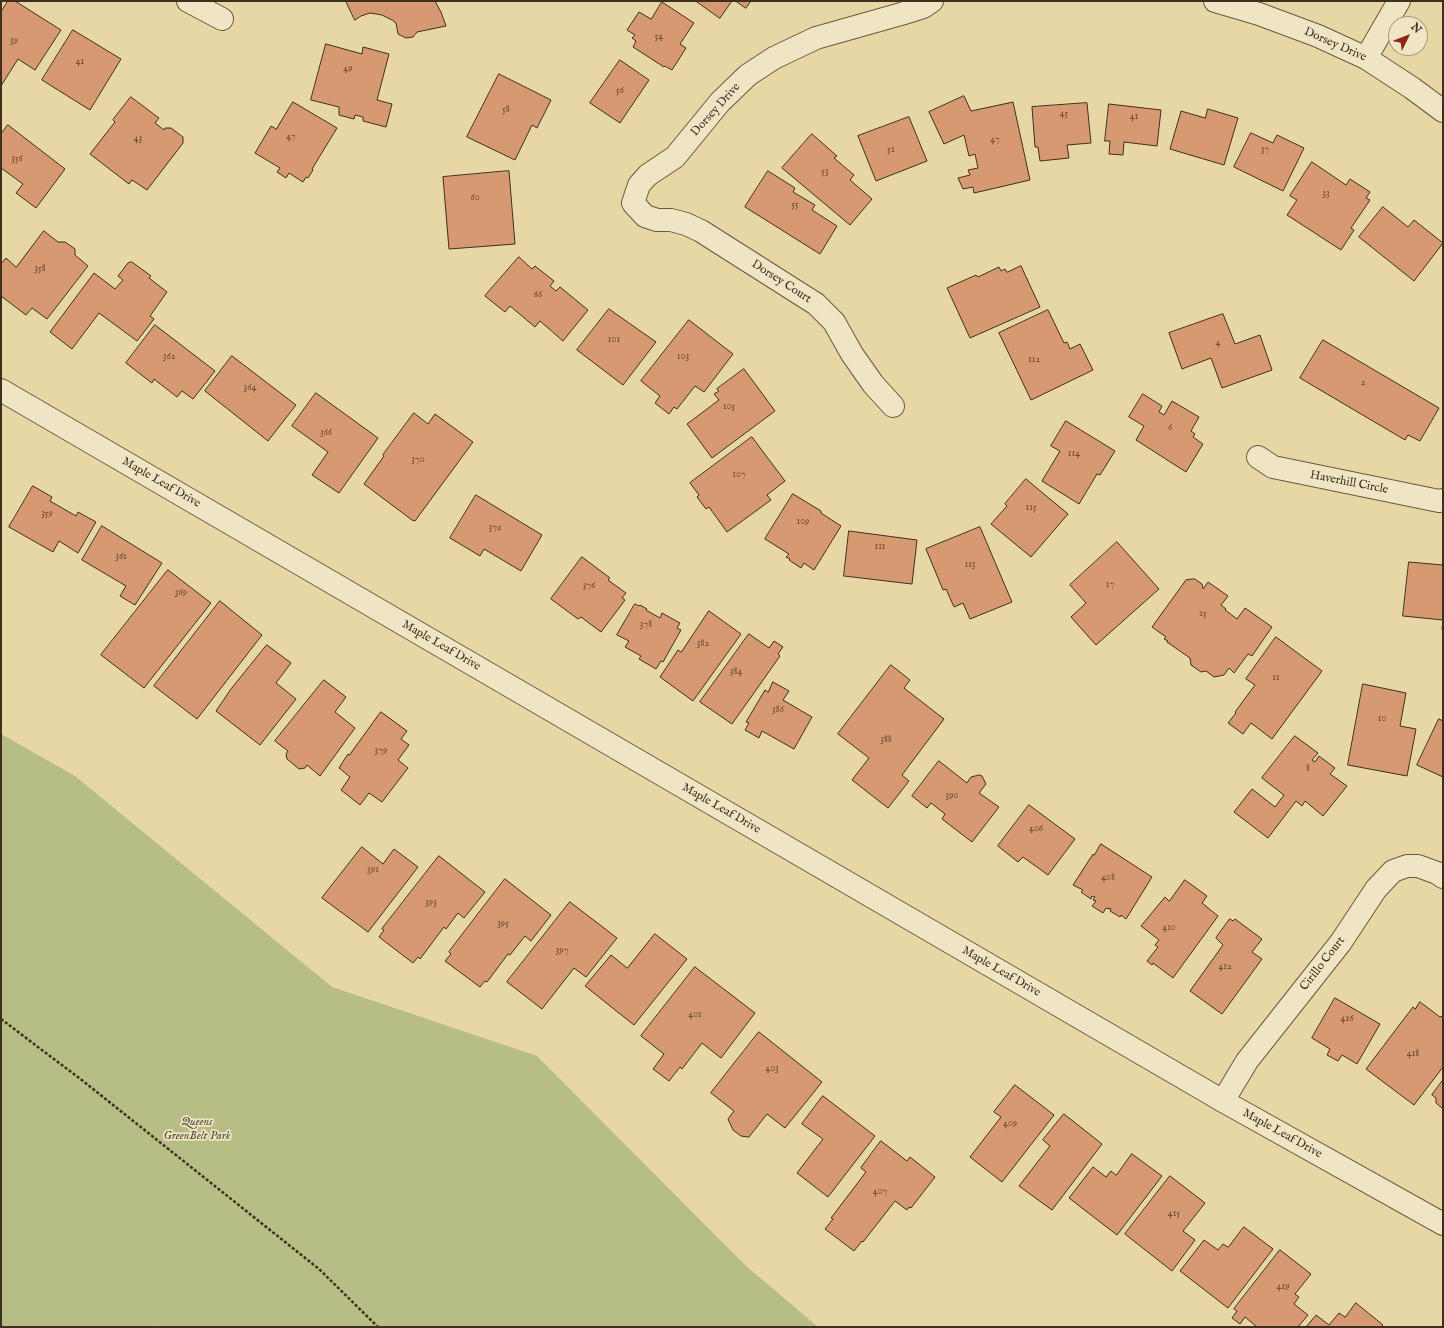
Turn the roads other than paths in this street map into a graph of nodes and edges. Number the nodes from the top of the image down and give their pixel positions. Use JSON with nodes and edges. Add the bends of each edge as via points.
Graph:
{"nodes":[{"id":1,"x":188,"y":1,"type":"edge"},
{"id":2,"x":932,"y":1,"type":"edge"},
{"id":3,"x":1215,"y":1,"type":"edge"},
{"id":4,"x":1399,"y":1,"type":"edge"},
{"id":5,"x":222,"y":19,"type":"dead end"},
{"id":6,"x":1366,"y":58,"type":"junction"},
{"id":7,"x":1443,"y":111,"type":"edge"},
{"id":8,"x":633,"y":203,"type":"joint"},
{"id":9,"x":1,"y":390,"type":"edge"},
{"id":10,"x":893,"y":406,"type":"dead end"},
{"id":11,"x":1258,"y":457,"type":"dead end"},
{"id":12,"x":1443,"y":500,"type":"edge"},
{"id":13,"x":1443,"y":876,"type":"edge"},
{"id":14,"x":1223,"y":1101,"type":"junction"},
{"id":15,"x":1443,"y":1224,"type":"edge"}],
"edges":[{"from":1,"to":5,"type":"street"},
{"from":2,"to":8,"type":"street","name":"Dorsey Drive","via":[[902,14],[816,38],[774,58],[748,75],[720,102],[675,157],[643,180]]},
{"from":3,"to":6,"type":"street","name":"Dorsey Drive","via":[[1318,36]]},
{"from":4,"to":6,"type":"street"},
{"from":6,"to":7,"type":"street","name":"Dorsey Drive"},
{"from":8,"to":10,"type":"street","name":"Dorsey Court","via":[[646,216],[686,224],[701,231],[816,304],[834,322],[873,384]]},
{"from":9,"to":14,"type":"street","name":"Maple Leaf Drive"},
{"from":11,"to":12,"type":"street","name":"Haverhill Circle","via":[[1273,467]]},
{"from":13,"to":14,"type":"street","name":"Cirillo Court","via":[[1418,866],[1407,866],[1393,871],[1376,889],[1341,942],[1247,1061]]},
{"from":14,"to":15,"type":"street","name":"Maple Leaf Drive"}]}
